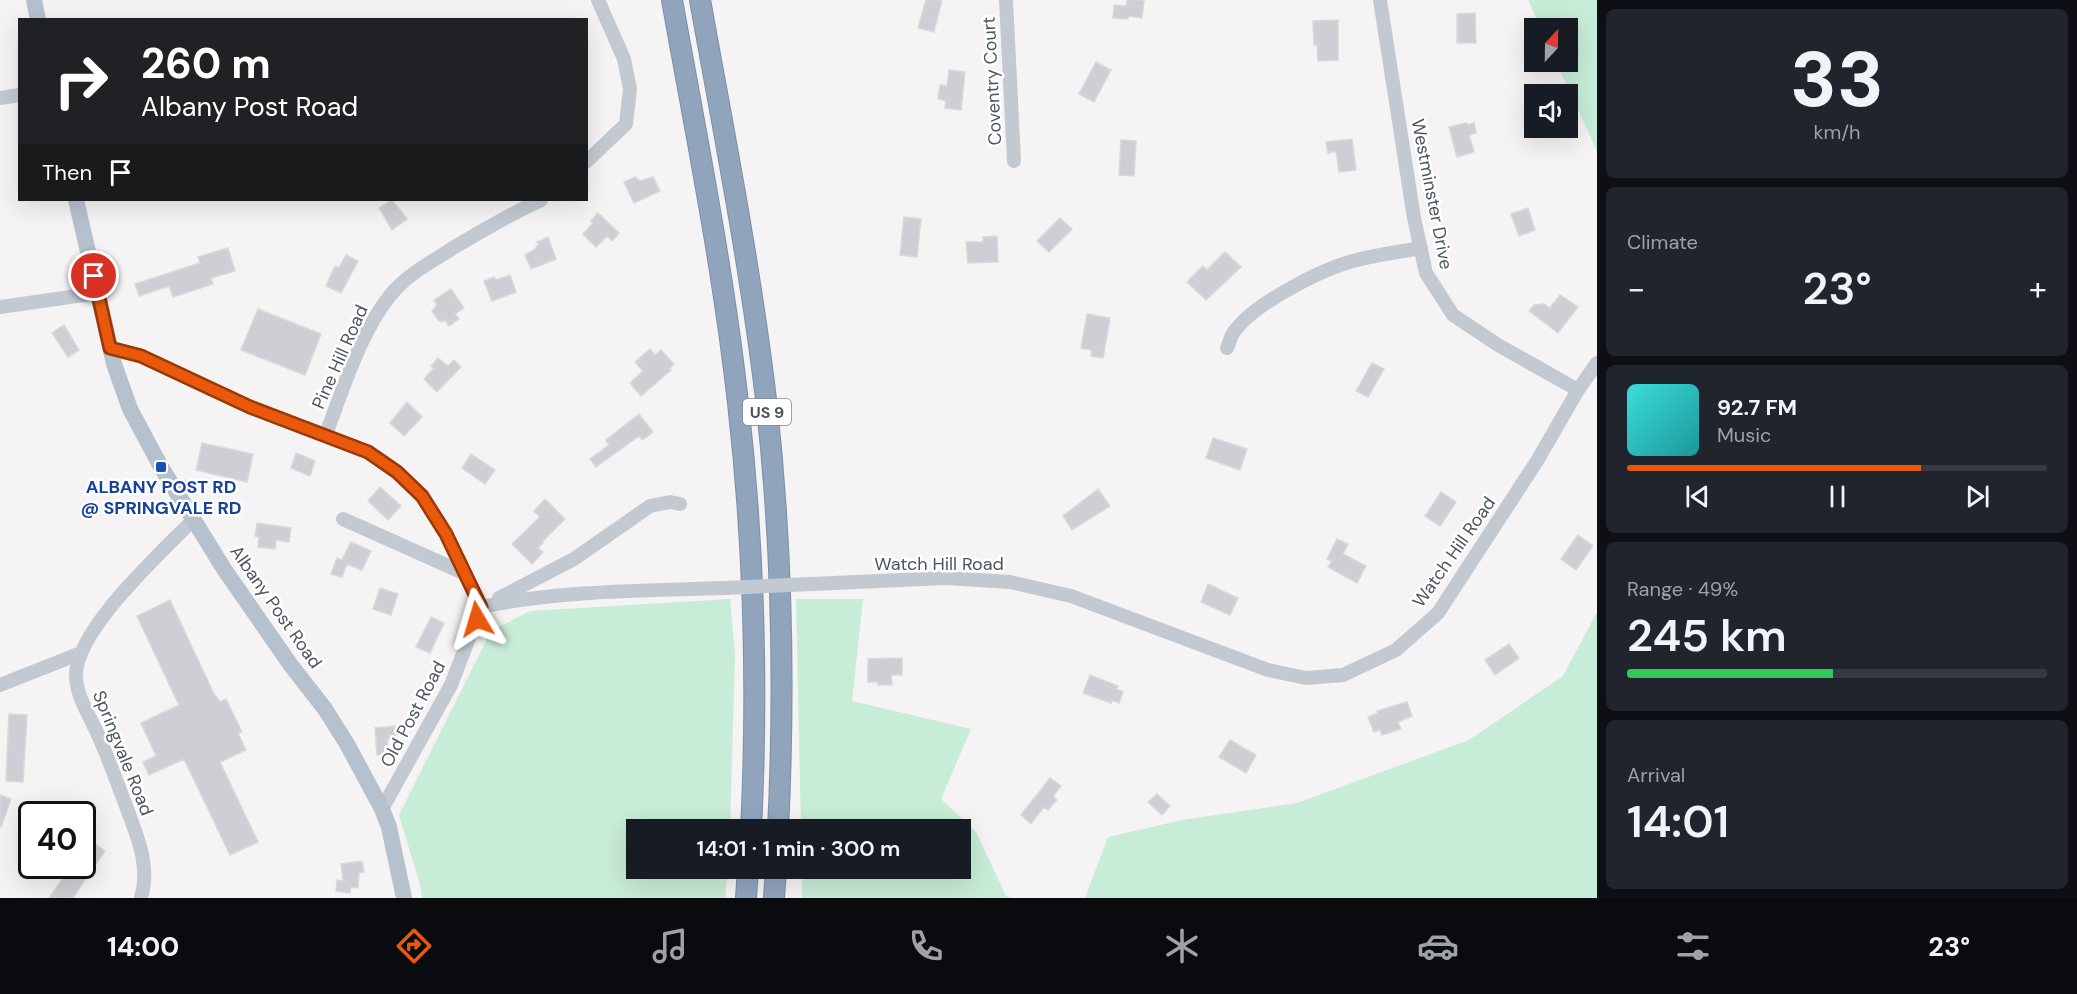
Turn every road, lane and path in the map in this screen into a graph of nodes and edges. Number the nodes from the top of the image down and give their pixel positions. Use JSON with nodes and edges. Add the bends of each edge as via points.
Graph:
{"nodes":[{"id":1,"x":34,"y":0,"type":"edge"},
{"id":2,"x":598,"y":0,"type":"edge"},
{"id":3,"x":672,"y":0,"type":"edge"},
{"id":4,"x":700,"y":0,"type":"edge"},
{"id":5,"x":1006,"y":0,"type":"edge"},
{"id":6,"x":1380,"y":0,"type":"edge"},
{"id":7,"x":38,"y":18,"type":"edge"},
{"id":8,"x":18,"y":95,"type":"edge"},
{"id":9,"x":0,"y":98,"type":"edge"},
{"id":10,"x":588,"y":160,"type":"edge"},
{"id":11,"x":1014,"y":161,"type":"dead end"},
{"id":12,"x":76,"y":201,"type":"edge"},
{"id":13,"x":539,"y":201,"type":"edge"},
{"id":14,"x":1421,"y":248,"type":"junction"},
{"id":15,"x":98,"y":294,"type":"junction"},
{"id":16,"x":0,"y":307,"type":"edge"},
{"id":17,"x":110,"y":348,"type":"junction"},
{"id":18,"x":1227,"y":348,"type":"dead end"},
{"id":19,"x":1597,"y":363,"type":"edge"},
{"id":20,"x":1578,"y":390,"type":"junction"},
{"id":21,"x":326,"y":434,"type":"junction"},
{"id":22,"x":680,"y":504,"type":"dead end"},
{"id":23,"x":194,"y":519,"type":"junction"},
{"id":24,"x":343,"y":519,"type":"dead end"},
{"id":25,"x":466,"y":574,"type":"junction"},
{"id":26,"x":481,"y":607,"type":"junction"},
{"id":27,"x":81,"y":653,"type":"junction"},
{"id":28,"x":0,"y":685,"type":"edge"},
{"id":29,"x":382,"y":809,"type":"junction"},
{"id":30,"x":751,"y":819,"type":"edge"},
{"id":31,"x":778,"y":819,"type":"edge"},
{"id":32,"x":747,"y":879,"type":"edge"},
{"id":33,"x":775,"y":879,"type":"edge"},
{"id":34,"x":141,"y":898,"type":"edge"},
{"id":35,"x":404,"y":898,"type":"edge"},
{"id":36,"x":746,"y":898,"type":"edge"},
{"id":37,"x":774,"y":898,"type":"edge"}],
"edges":[{"from":1,"to":7,"type":"main road"},
{"from":2,"to":10,"type":"street","via":[[624,59],[630,89],[626,124]]},
{"from":3,"to":30,"type":"highway","number":"US 9","via":[[717,249],[738,404],[752,595]]},
{"from":4,"to":31,"type":"highway","number":"US 9","via":[[749,277],[771,448],[781,636]]},
{"from":5,"to":11,"type":"street","name":"Coventry Court"},
{"from":6,"to":14,"type":"street","name":"Westminster Drive"},
{"from":8,"to":9,"type":"street"},
{"from":12,"to":15,"type":"main road","name":"Albany Post Road"},
{"from":13,"to":21,"type":"street","name":"Pine Hill Road","via":[[511,213],[419,269],[395,289],[358,352]]},
{"from":14,"to":18,"type":"street","via":[[1352,261],[1322,272],[1244,321]]},
{"from":14,"to":20,"type":"street","name":"Westminster Drive","via":[[1426,273],[1453,315]]},
{"from":15,"to":16,"type":"street"},
{"from":15,"to":17,"type":"main road","name":"Albany Post Road"},
{"from":17,"to":21,"type":"street","via":[[141,356],[250,407]]},
{"from":17,"to":23,"type":"main road","name":"Albany Post Road","via":[[130,409]]},
{"from":19,"to":20,"type":"street","name":"Watch Hill Road"},
{"from":20,"to":26,"type":"street","name":"Watch Hill Road","bridge":true,"via":[[1537,461],[1438,613],[1396,650],[1343,675],[1306,678],[1268,670],[1071,596],[1010,582],[946,578],[572,594]]},
{"from":21,"to":25,"type":"street","via":[[368,452],[422,496]]},
{"from":22,"to":26,"type":"street","via":[[650,506],[565,564]]},
{"from":23,"to":27,"type":"street","name":"Springvale Road","via":[[110,607]]},
{"from":23,"to":29,"type":"main road","name":"Albany Post Road","via":[[242,595],[325,709]]},
{"from":24,"to":25,"type":"street"},
{"from":25,"to":26,"type":"street"},
{"from":26,"to":29,"type":"street","name":"Old Post Road","via":[[451,685]]},
{"from":27,"to":28,"type":"street"},
{"from":27,"to":34,"type":"street","name":"Springvale Road","via":[[76,678],[81,699],[99,736],[145,865]]},
{"from":29,"to":35,"type":"main road","name":"Albany Post Road","via":[[394,845]]},
{"from":32,"to":36,"type":"highway"},
{"from":33,"to":37,"type":"highway"}]}
